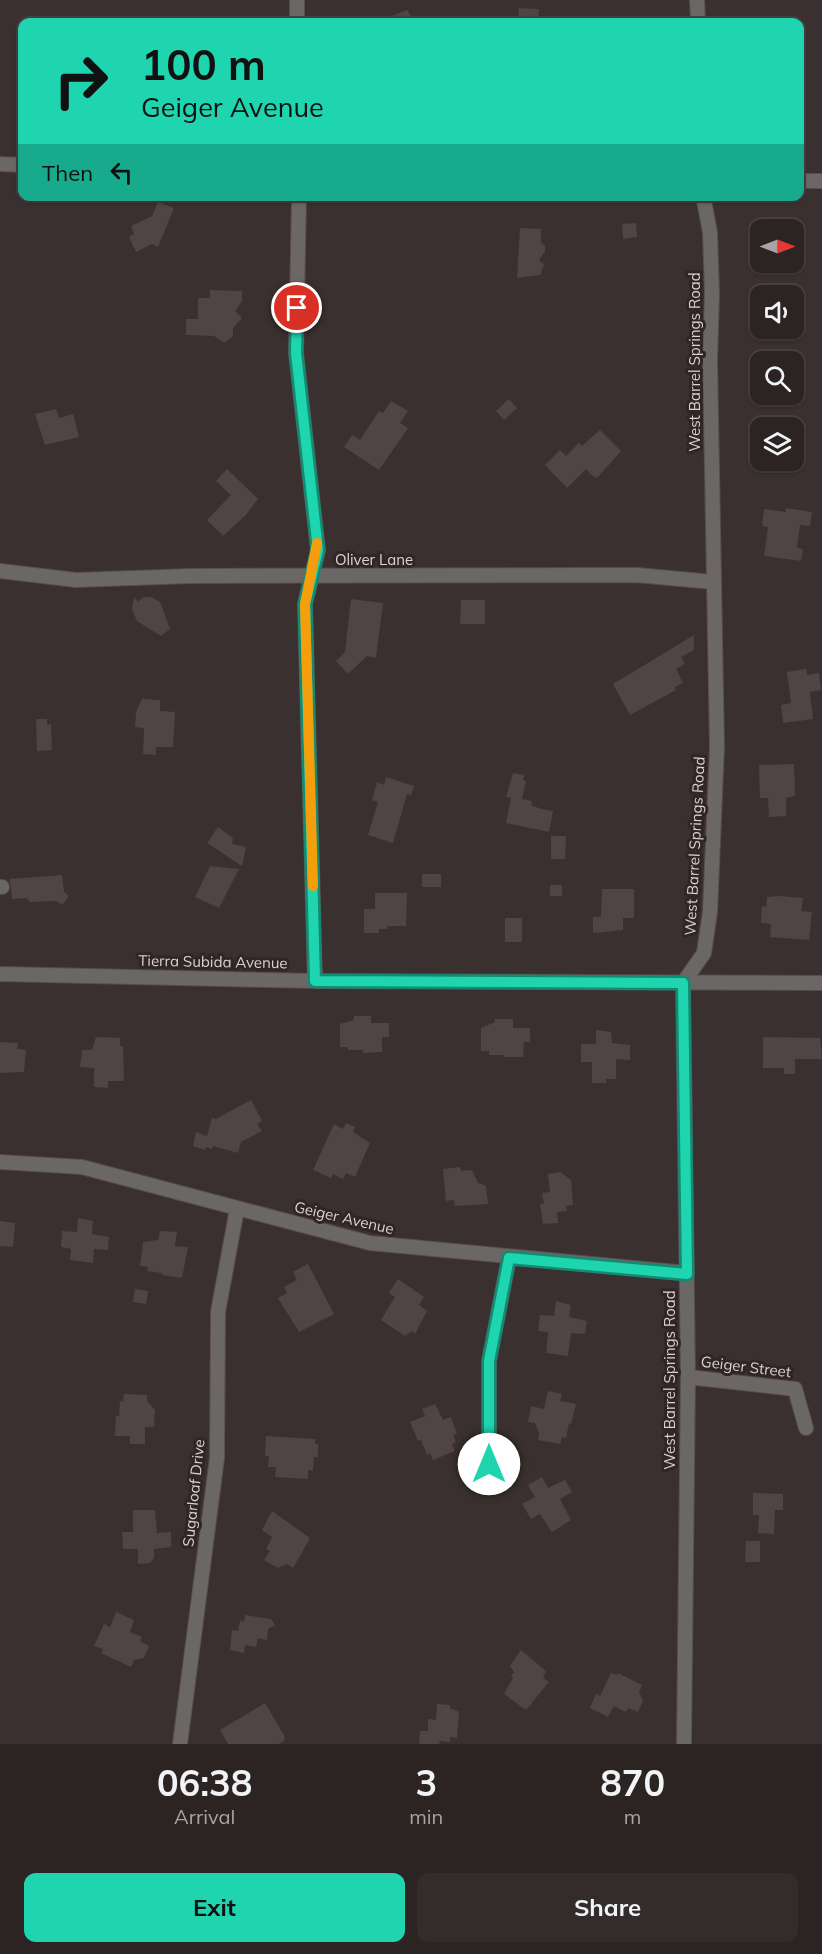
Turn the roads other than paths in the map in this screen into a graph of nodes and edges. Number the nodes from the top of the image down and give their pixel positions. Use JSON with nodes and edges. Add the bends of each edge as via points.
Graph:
{"nodes":[{"id":1,"x":297,"y":0,"type":"edge"},
{"id":2,"x":697,"y":0,"type":"edge"},
{"id":3,"x":297,"y":18,"type":"edge"},
{"id":4,"x":698,"y":18,"type":"edge"},
{"id":5,"x":0,"y":164,"type":"edge"},
{"id":6,"x":18,"y":165,"type":"edge"},
{"id":7,"x":804,"y":181,"type":"edge"},
{"id":8,"x":822,"y":181,"type":"edge"},
{"id":9,"x":299,"y":201,"type":"edge"},
{"id":10,"x":704,"y":201,"type":"edge"},
{"id":11,"x":0,"y":572,"type":"edge"},
{"id":12,"x":310,"y":576,"type":"junction"},
{"id":13,"x":713,"y":582,"type":"junction"},
{"id":14,"x":0,"y":974,"type":"edge"},
{"id":15,"x":315,"y":981,"type":"junction"},
{"id":16,"x":683,"y":983,"type":"junction"},
{"id":17,"x":822,"y":983,"type":"edge"},
{"id":18,"x":0,"y":1162,"type":"edge"},
{"id":19,"x":237,"y":1209,"type":"junction"},
{"id":20,"x":509,"y":1258,"type":"junction"},
{"id":21,"x":687,"y":1274,"type":"junction"},
{"id":22,"x":688,"y":1377,"type":"junction"},
{"id":23,"x":806,"y":1428,"type":"dead end"},
{"id":24,"x":489,"y":1464,"type":"dead end"},
{"id":25,"x":180,"y":1744,"type":"edge"},
{"id":26,"x":684,"y":1744,"type":"edge"}],
"edges":[{"from":1,"to":3,"type":"street"},
{"from":2,"to":4,"type":"street"},
{"from":5,"to":6,"type":"street"},
{"from":7,"to":8,"type":"street"},
{"from":9,"to":12,"type":"street","via":[[296,353],[318,550]]},
{"from":10,"to":13,"type":"street","name":"West Barrel Springs Road","via":[[710,232],[712,294]]},
{"from":11,"to":12,"type":"street","name":"Oliver Lane","via":[[76,580]]},
{"from":12,"to":13,"type":"street","name":"Oliver Lane","via":[[638,575]]},
{"from":12,"to":15,"type":"street","via":[[305,604]]},
{"from":13,"to":16,"type":"street","name":"West Barrel Springs Road","via":[[717,747],[710,912],[705,953]]},
{"from":14,"to":15,"type":"street","name":"Tierra Subida Avenue"},
{"from":15,"to":16,"type":"street","name":"Tierra Subida Avenue"},
{"from":16,"to":17,"type":"street","name":"Tierra Subida Avenue"},
{"from":16,"to":21,"type":"street","name":"West Barrel Springs Road"},
{"from":18,"to":19,"type":"street","name":"Geiger Avenue","via":[[82,1167]]},
{"from":19,"to":20,"type":"street","name":"Geiger Avenue","via":[[370,1244]]},
{"from":19,"to":25,"type":"street","name":"Sugarloaf Drive","via":[[218,1312],[217,1458]]},
{"from":20,"to":21,"type":"street","name":"Geiger Avenue"},
{"from":20,"to":24,"type":"street","via":[[489,1361]]},
{"from":21,"to":22,"type":"street","name":"West Barrel Springs Road"},
{"from":22,"to":23,"type":"street","name":"Geiger Street","via":[[795,1389]]},
{"from":22,"to":26,"type":"street","name":"West Barrel Springs Road"}]}
